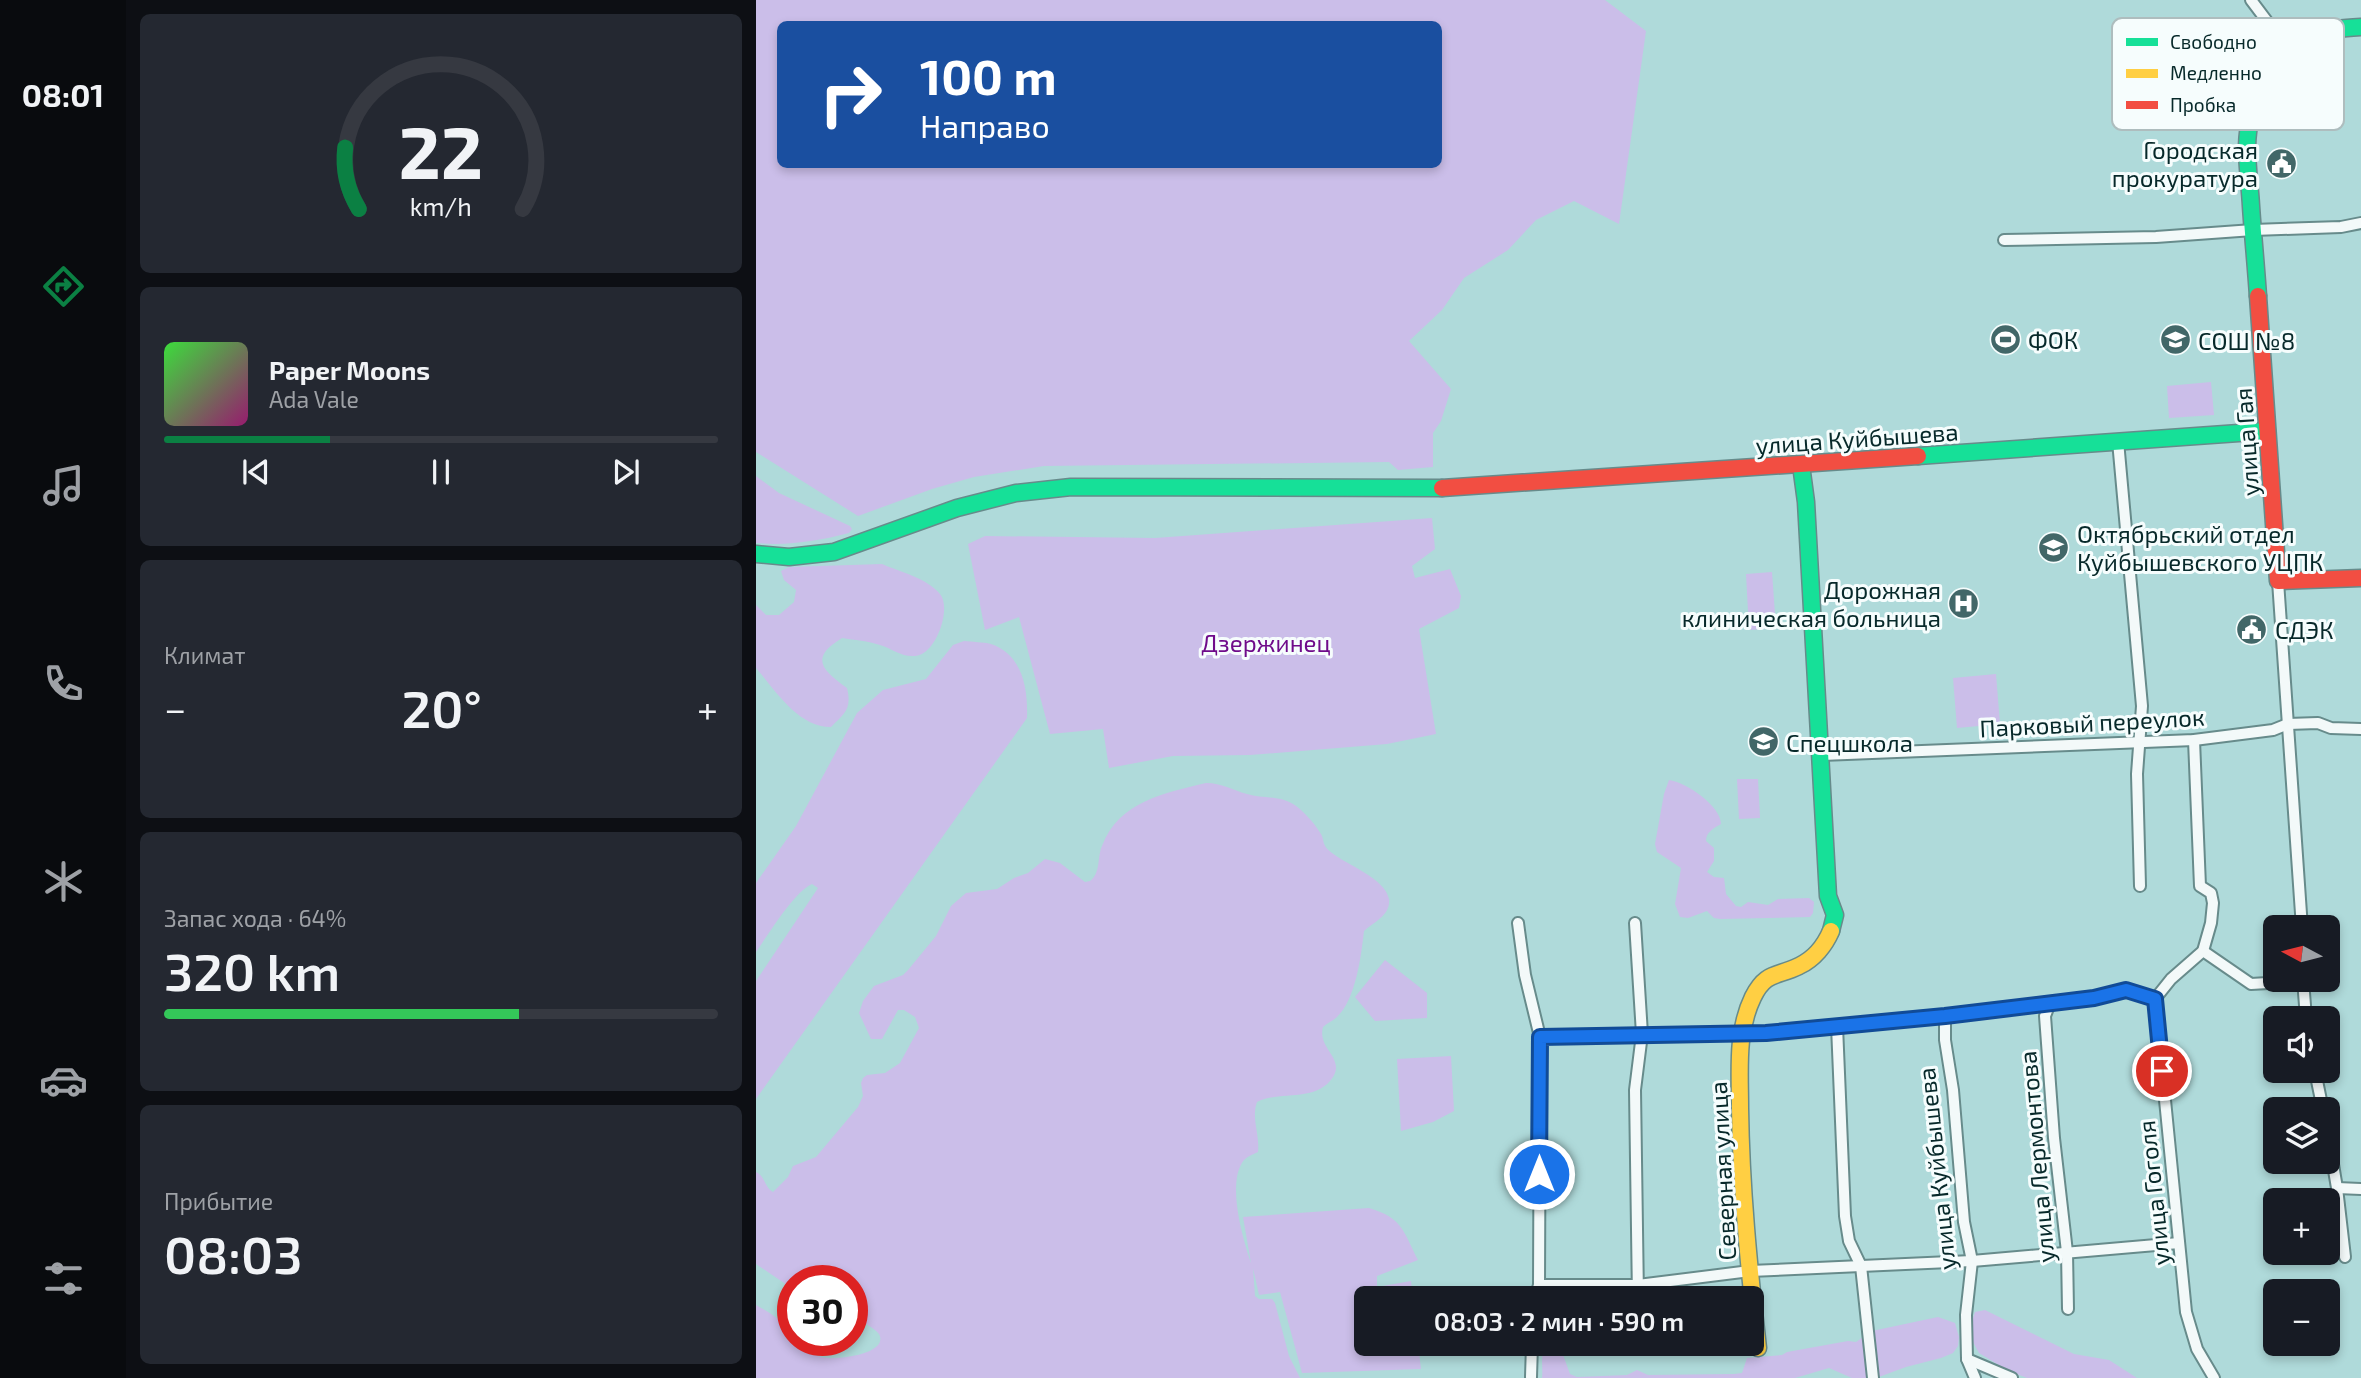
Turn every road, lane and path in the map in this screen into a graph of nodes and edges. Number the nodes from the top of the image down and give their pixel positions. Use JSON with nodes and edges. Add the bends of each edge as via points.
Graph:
{"nodes":[{"id":1,"x":2251,"y":0,"type":"edge"},
{"id":2,"x":2265,"y":18,"type":"edge"},
{"id":3,"x":2249,"y":130,"type":"edge"},
{"id":4,"x":2361,"y":223,"type":"edge"},
{"id":5,"x":2253,"y":230,"type":"junction"},
{"id":6,"x":2004,"y":240,"type":"dead end"},
{"id":7,"x":2267,"y":431,"type":"junction"},
{"id":8,"x":2118,"y":441,"type":"junction"},
{"id":9,"x":1801,"y":465,"type":"junction"},
{"id":10,"x":756,"y":554,"type":"edge"},
{"id":11,"x":2361,"y":578,"type":"edge"},
{"id":12,"x":2278,"y":581,"type":"junction"},
{"id":13,"x":2288,"y":724,"type":"junction"},
{"id":14,"x":2361,"y":729,"type":"edge"},
{"id":15,"x":2194,"y":740,"type":"junction"},
{"id":16,"x":2139,"y":742,"type":"junction"},
{"id":17,"x":1822,"y":755,"type":"junction"},
{"id":18,"x":2140,"y":886,"type":"dead end"},
{"id":19,"x":2301,"y":915,"type":"edge"},
{"id":20,"x":1518,"y":923,"type":"dead end"},
{"id":21,"x":1634,"y":923,"type":"dead end"},
{"id":22,"x":2203,"y":951,"type":"junction"},
{"id":23,"x":2263,"y":983,"type":"edge"},
{"id":24,"x":2155,"y":999,"type":"junction"},
{"id":25,"x":2050,"y":1003,"type":"junction"},
{"id":26,"x":1945,"y":1016,"type":"junction"},
{"id":27,"x":1837,"y":1026,"type":"junction"},
{"id":28,"x":1741,"y":1032,"type":"junction"},
{"id":29,"x":1642,"y":1034,"type":"junction"},
{"id":30,"x":1540,"y":1037,"type":"junction"},
{"id":31,"x":2335,"y":1174,"type":"edge"},
{"id":32,"x":2337,"y":1188,"type":"edge"},
{"id":33,"x":2340,"y":1188,"type":"edge"},
{"id":34,"x":2361,"y":1189,"type":"edge"},
{"id":35,"x":2340,"y":1214,"type":"edge"},
{"id":36,"x":2179,"y":1243,"type":"junction"},
{"id":37,"x":2067,"y":1252,"type":"junction"},
{"id":38,"x":2345,"y":1257,"type":"dead end"},
{"id":39,"x":1972,"y":1261,"type":"junction"},
{"id":40,"x":1861,"y":1266,"type":"junction"},
{"id":41,"x":1750,"y":1271,"type":"junction"},
{"id":42,"x":1539,"y":1285,"type":"joint"},
{"id":43,"x":1638,"y":1285,"type":"junction"},
{"id":44,"x":1752,"y":1286,"type":"edge"},
{"id":45,"x":2068,"y":1308,"type":"dead end"},
{"id":46,"x":1532,"y":1356,"type":"edge"},
{"id":47,"x":1967,"y":1359,"type":"junction"},
{"id":48,"x":1531,"y":1377,"type":"edge"},
{"id":49,"x":1873,"y":1378,"type":"edge"},
{"id":50,"x":1975,"y":1378,"type":"edge"},
{"id":51,"x":2012,"y":1378,"type":"edge"},
{"id":52,"x":2214,"y":1378,"type":"edge"}],
"edges":[{"from":1,"to":2,"type":"street"},
{"from":3,"to":5,"type":"main road","name":"улица Гая"},
{"from":4,"to":5,"type":"street"},
{"from":5,"to":6,"type":"street"},
{"from":5,"to":7,"type":"main road","name":"улица Гая"},
{"from":7,"to":8,"type":"main road","name":"улица Куйбышева"},
{"from":7,"to":12,"type":"main road","name":"улица Гая"},
{"from":8,"to":9,"type":"main road","name":"улица Куйбышева"},
{"from":8,"to":16,"type":"street","via":[[2142,706]]},
{"from":9,"to":10,"type":"main road","name":"улица Куйбышева","via":[[1402,490],[1072,487],[1016,493],[957,508],[834,552],[789,557]]},
{"from":9,"to":17,"type":"main road"},
{"from":11,"to":12,"type":"main road"},
{"from":12,"to":13,"type":"street","name":"улица Гая"},
{"from":13,"to":14,"type":"street","name":"Парковый переулок"},
{"from":13,"to":15,"type":"street","name":"Парковый переулок"},
{"from":13,"to":19,"type":"street","name":"улица Гая"},
{"from":15,"to":16,"type":"street","name":"Парковый переулок"},
{"from":15,"to":22,"type":"street","via":[[2200,886],[2211,893],[2213,903]]},
{"from":16,"to":17,"type":"street","name":"Парковый переулок"},
{"from":16,"to":18,"type":"street"},
{"from":17,"to":28,"type":"main road","via":[[1828,896],[1836,914],[1833,928],[1819,953],[1799,967],[1770,975],[1759,986]]},
{"from":20,"to":30,"type":"street"},
{"from":21,"to":29,"type":"street"},
{"from":22,"to":23,"type":"street","via":[[2251,984]]},
{"from":22,"to":24,"type":"street"},
{"from":24,"to":25,"type":"street","via":[[2126,990]]},
{"from":24,"to":36,"type":"street","name":"улица Гоголя"},
{"from":25,"to":26,"type":"street"},
{"from":25,"to":37,"type":"street","name":"улица Лермонтова","via":[[2045,1016]]},
{"from":26,"to":27,"type":"street"},
{"from":26,"to":39,"type":"street","name":"улица Куйбышева","via":[[1964,1222]]},
{"from":27,"to":28,"type":"street"},
{"from":27,"to":40,"type":"street","via":[[1845,1216],[1849,1241]]},
{"from":28,"to":29,"type":"street"},
{"from":28,"to":41,"type":"main road","name":"Северная улица","via":[[1740,1150]]},
{"from":29,"to":30,"type":"street"},
{"from":29,"to":43,"type":"street","via":[[1635,1090]]},
{"from":30,"to":42,"type":"street"},
{"from":31,"to":32,"type":"street"},
{"from":33,"to":34,"type":"street"},
{"from":35,"to":38,"type":"street"},
{"from":36,"to":37,"type":"street"},
{"from":36,"to":52,"type":"street","name":"улица Гоголя","via":[[2186,1312],[2197,1349]]},
{"from":37,"to":39,"type":"street"},
{"from":37,"to":45,"type":"street","name":"улица Лермонтова"},
{"from":39,"to":40,"type":"street"},
{"from":39,"to":47,"type":"street","name":"улица Куйбышева"},
{"from":40,"to":41,"type":"street"},
{"from":40,"to":49,"type":"street"},
{"from":41,"to":43,"type":"street"},
{"from":41,"to":44,"type":"main road","name":"Северная улица"},
{"from":42,"to":43,"type":"street"},
{"from":46,"to":48,"type":"street"},
{"from":47,"to":50,"type":"street"},
{"from":47,"to":51,"type":"street"}]}
